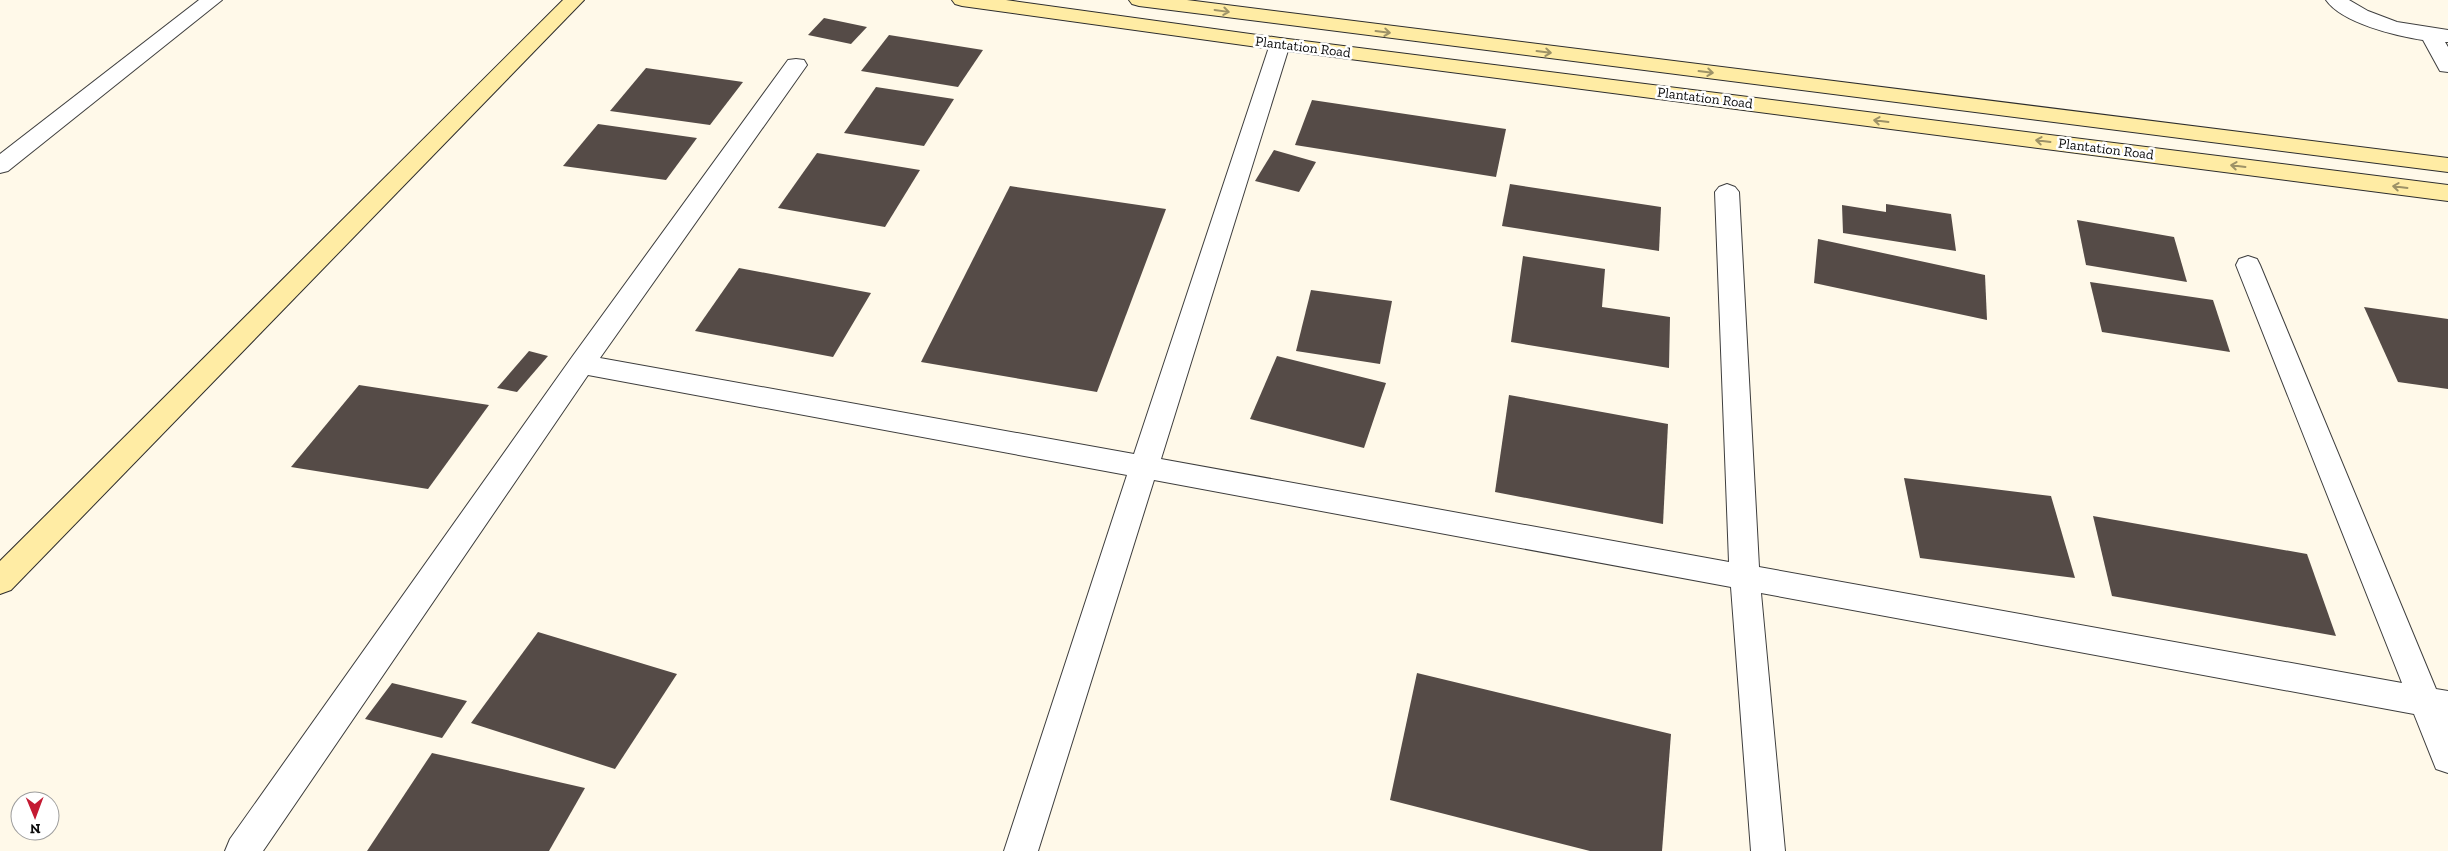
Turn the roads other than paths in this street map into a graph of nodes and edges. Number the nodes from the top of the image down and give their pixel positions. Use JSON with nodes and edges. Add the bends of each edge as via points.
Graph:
{"nodes":[{"id":1,"x":212,"y":0,"type":"edge"},
{"id":2,"x":574,"y":0,"type":"edge"},
{"id":3,"x":962,"y":0,"type":"edge"},
{"id":4,"x":1139,"y":0,"type":"edge"},
{"id":5,"x":2336,"y":0,"type":"edge"},
{"id":6,"x":2439,"y":36,"type":"edge"},
{"id":7,"x":1280,"y":44,"type":"junction"},
{"id":8,"x":796,"y":65,"type":"dead end"},
{"id":9,"x":2448,"y":66,"type":"edge"},
{"id":10,"x":2448,"y":165,"type":"edge"},
{"id":11,"x":0,"y":166,"type":"edge"},
{"id":12,"x":1727,"y":192,"type":"dead end"},
{"id":13,"x":2448,"y":193,"type":"edge"},
{"id":14,"x":2248,"y":266,"type":"dead end"},
{"id":15,"x":581,"y":364,"type":"junction"},
{"id":16,"x":1142,"y":469,"type":"junction"},
{"id":17,"x":1746,"y":578,"type":"junction"},
{"id":18,"x":0,"y":581,"type":"edge"},
{"id":19,"x":2437,"y":703,"type":"edge"},
{"id":20,"x":2448,"y":758,"type":"edge"},
{"id":21,"x":242,"y":851,"type":"edge"},
{"id":22,"x":1021,"y":851,"type":"edge"},
{"id":23,"x":1768,"y":851,"type":"edge"}],
"edges":[{"from":1,"to":11,"type":"street"},
{"from":2,"to":18,"type":"street"},
{"from":3,"to":7,"type":"street","name":"Plantation Road"},
{"from":4,"to":10,"type":"street","name":"Plantation Road","one_way":true},
{"from":5,"to":6,"type":"street","via":[[2382,24]]},
{"from":6,"to":9,"type":"street"},
{"from":13,"to":7,"type":"street","name":"Plantation Road","one_way":true},
{"from":7,"to":16,"type":"street"},
{"from":8,"to":15,"type":"street"},
{"from":12,"to":17,"type":"street"},
{"from":14,"to":19,"type":"street"},
{"from":15,"to":16,"type":"street"},
{"from":15,"to":21,"type":"street"},
{"from":16,"to":17,"type":"street"},
{"from":16,"to":22,"type":"street"},
{"from":17,"to":19,"type":"street"},
{"from":17,"to":23,"type":"street"},
{"from":19,"to":20,"type":"street"}]}
